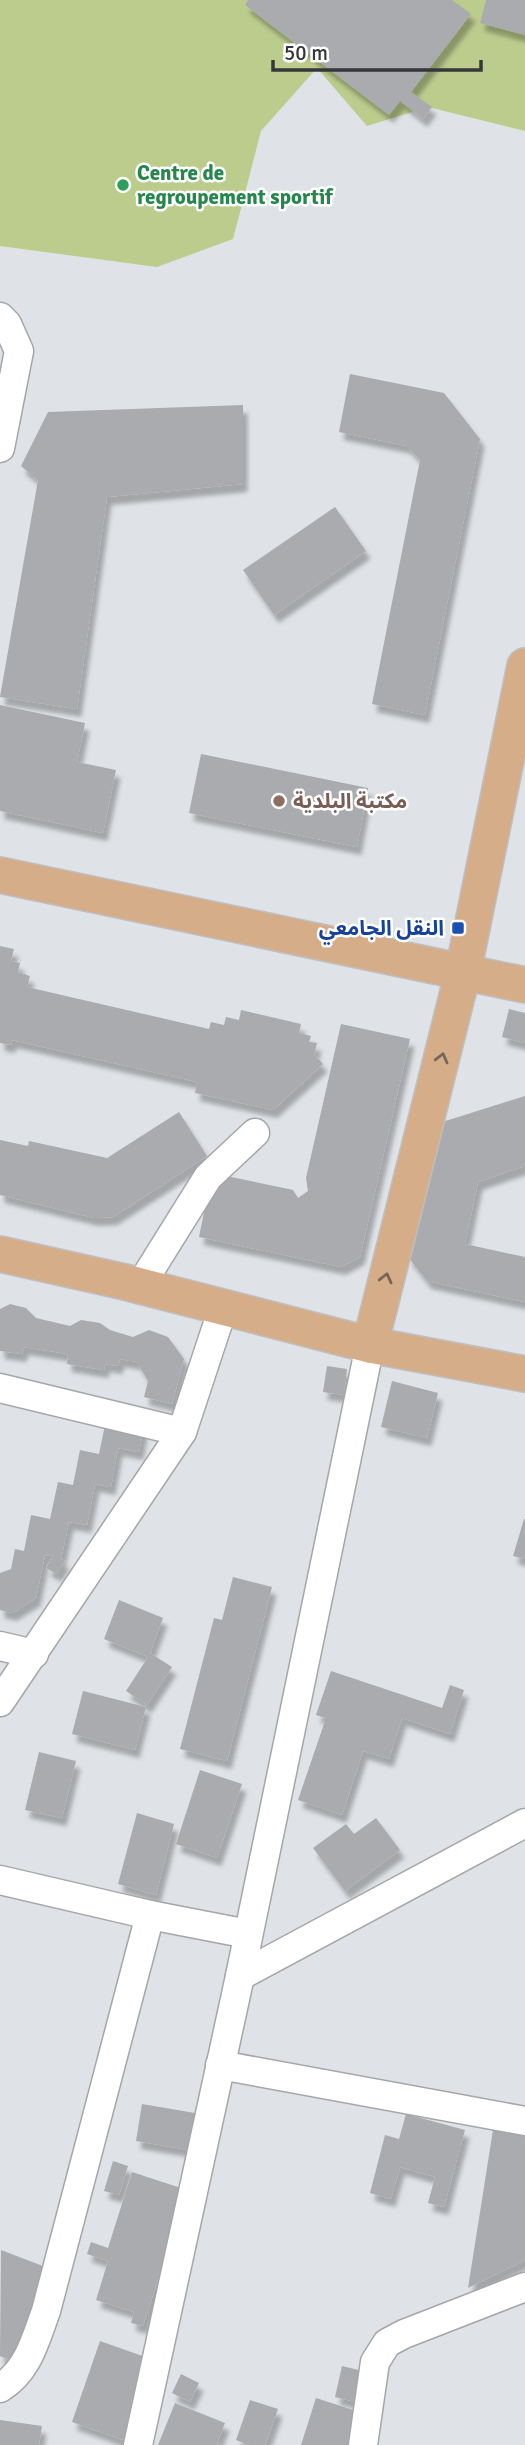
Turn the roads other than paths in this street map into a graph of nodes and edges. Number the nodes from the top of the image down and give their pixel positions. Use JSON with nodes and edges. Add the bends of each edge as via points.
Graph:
{"nodes":[{"id":1,"x":0,"y":317,"type":"edge"},
{"id":2,"x":0,"y":448,"type":"edge"},
{"id":3,"x":525,"y":666,"type":"edge"},
{"id":4,"x":0,"y":875,"type":"edge"},
{"id":5,"x":463,"y":972,"type":"junction"},
{"id":6,"x":525,"y":985,"type":"edge"},
{"id":7,"x":256,"y":1133,"type":"dead end"},
{"id":8,"x":0,"y":1254,"type":"edge"},
{"id":9,"x":141,"y":1286,"type":"junction"},
{"id":10,"x":223,"y":1308,"type":"junction"},
{"id":11,"x":370,"y":1345,"type":"junction"},
{"id":12,"x":525,"y":1374,"type":"edge"},
{"id":13,"x":0,"y":1388,"type":"edge"},
{"id":14,"x":182,"y":1432,"type":"junction"},
{"id":15,"x":0,"y":1646,"type":"edge"},
{"id":16,"x":34,"y":1654,"type":"junction"},
{"id":17,"x":0,"y":1702,"type":"edge"},
{"id":18,"x":525,"y":1823,"type":"edge"},
{"id":19,"x":0,"y":1880,"type":"edge"},
{"id":20,"x":150,"y":1915,"type":"junction"},
{"id":21,"x":248,"y":1934,"type":"junction"},
{"id":22,"x":240,"y":1976,"type":"junction"},
{"id":23,"x":220,"y":2065,"type":"junction"},
{"id":24,"x":525,"y":2121,"type":"edge"},
{"id":25,"x":525,"y":2287,"type":"edge"},
{"id":26,"x":0,"y":2388,"type":"edge"},
{"id":27,"x":138,"y":2445,"type":"edge"},
{"id":28,"x":363,"y":2445,"type":"edge"}],
"edges":[{"from":1,"to":2,"type":"street","via":[[19,351]]},
{"from":3,"to":5,"type":"main road"},
{"from":4,"to":5,"type":"main road"},
{"from":5,"to":6,"type":"main road"},
{"from":11,"to":5,"type":"main road","one_way":true},
{"from":7,"to":9,"type":"street","via":[[208,1177]]},
{"from":8,"to":9,"type":"main road"},
{"from":9,"to":10,"type":"main road"},
{"from":10,"to":11,"type":"main road"},
{"from":10,"to":14,"type":"street"},
{"from":11,"to":12,"type":"main road"},
{"from":11,"to":21,"type":"street"},
{"from":13,"to":14,"type":"street"},
{"from":14,"to":16,"type":"street"},
{"from":15,"to":16,"type":"street"},
{"from":16,"to":17,"type":"street"},
{"from":18,"to":22,"type":"street"},
{"from":19,"to":20,"type":"street"},
{"from":20,"to":21,"type":"street"},
{"from":20,"to":26,"type":"street","via":[[46,2311],[21,2370]]},
{"from":21,"to":22,"type":"street"},
{"from":22,"to":23,"type":"street"},
{"from":23,"to":24,"type":"street"},
{"from":23,"to":27,"type":"street"},
{"from":25,"to":28,"type":"street","via":[[387,2343],[375,2362]]}]}
